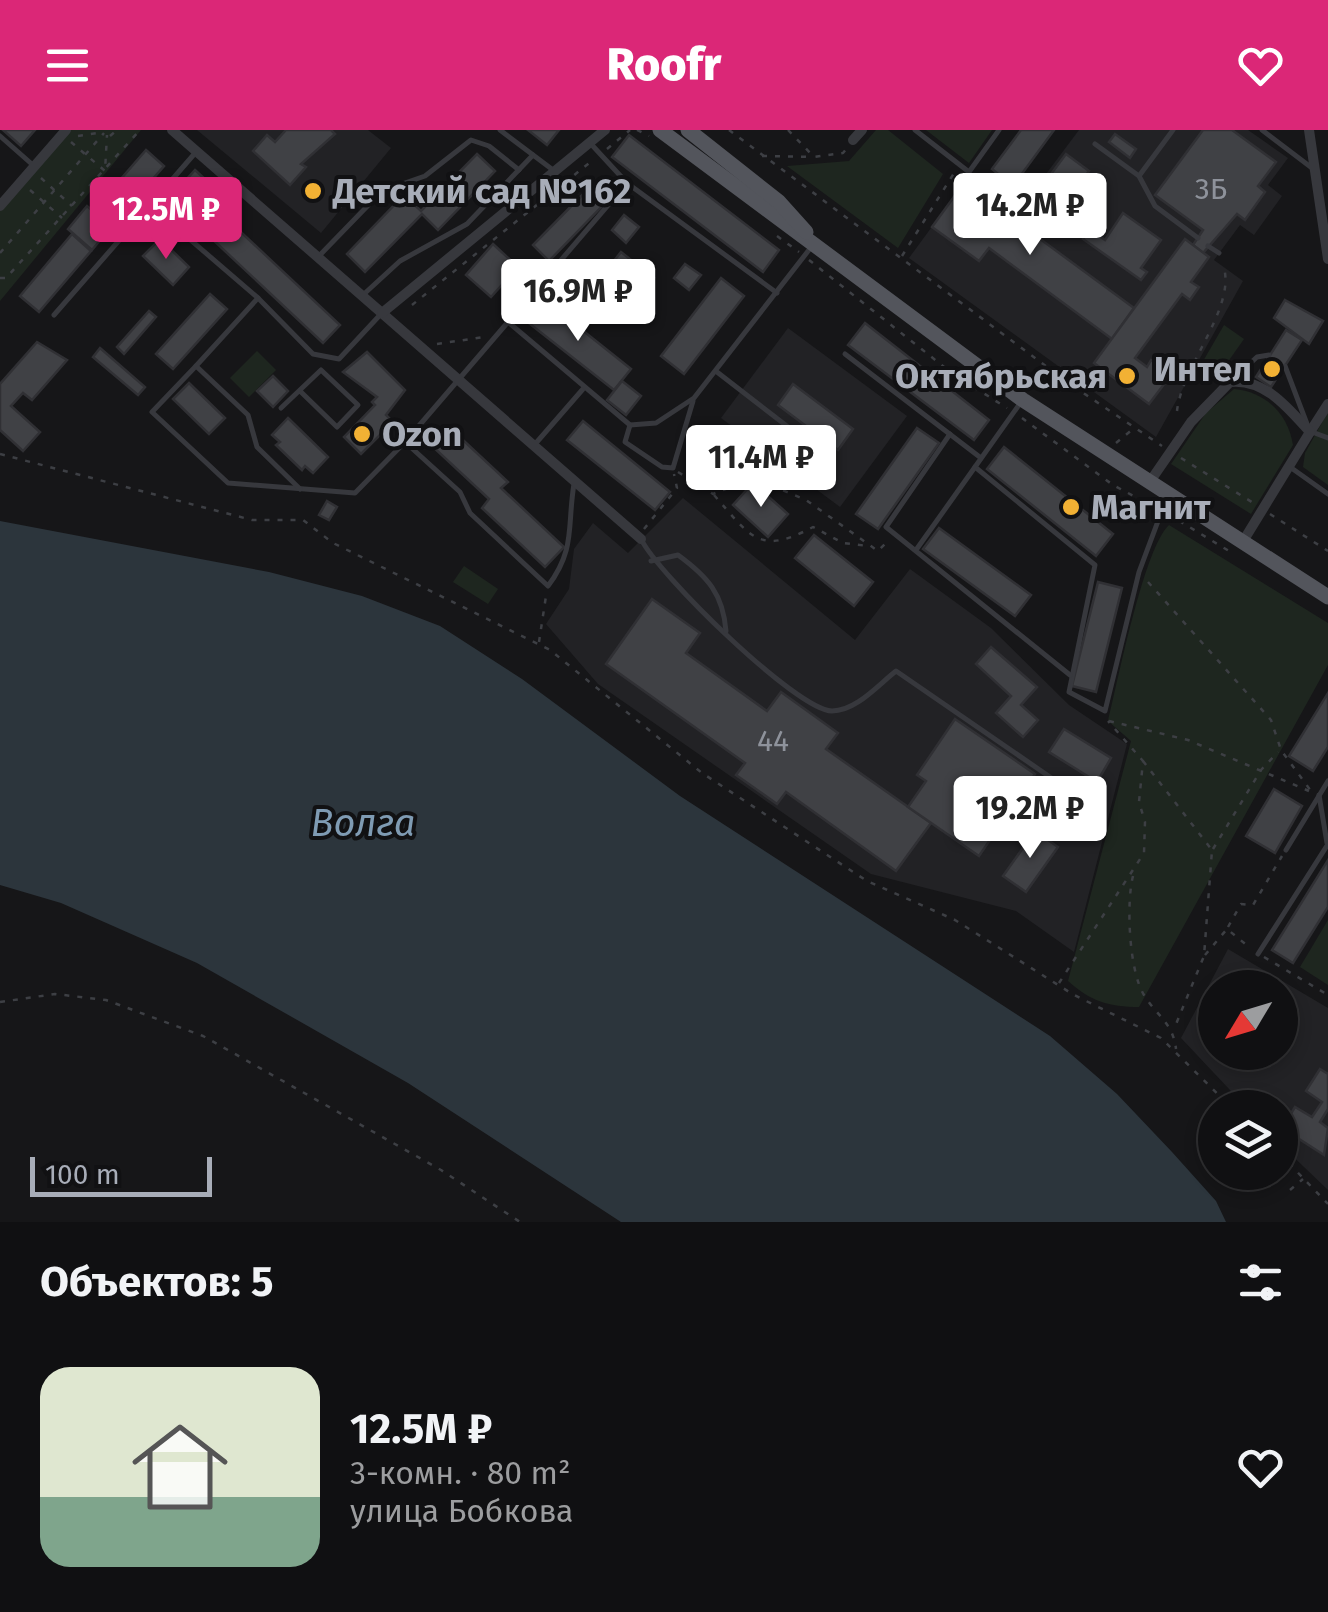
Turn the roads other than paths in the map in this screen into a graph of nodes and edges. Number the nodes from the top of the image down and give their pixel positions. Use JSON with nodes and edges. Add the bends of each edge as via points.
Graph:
{"nodes":[{"id":1,"x":500,"y":130,"type":"edge"},
{"id":2,"x":605,"y":130,"type":"edge"},
{"id":3,"x":660,"y":130,"type":"edge"},
{"id":4,"x":688,"y":130,"type":"edge"},
{"id":5,"x":862,"y":130,"type":"edge"},
{"id":6,"x":915,"y":130,"type":"edge"},
{"id":7,"x":999,"y":130,"type":"edge"},
{"id":8,"x":1162,"y":130,"type":"edge"},
{"id":9,"x":1262,"y":130,"type":"edge"},
{"id":10,"x":1309,"y":130,"type":"edge"},
{"id":11,"x":175,"y":131,"type":"edge"},
{"id":12,"x":64,"y":132,"type":"edge"},
{"id":13,"x":1171,"y":133,"type":"edge"},
{"id":14,"x":0,"y":136,"type":"edge"},
{"id":15,"x":853,"y":140,"type":"road end"},
{"id":16,"x":589,"y":143,"type":"junction"},
{"id":17,"x":1095,"y":144,"type":"dead end"},
{"id":18,"x":196,"y":151,"type":"junction"},
{"id":19,"x":534,"y":155,"type":"junction"},
{"id":20,"x":33,"y":168,"type":"junction"},
{"id":21,"x":1312,"y":168,"type":"junction"},
{"id":22,"x":519,"y":170,"type":"junction"},
{"id":23,"x":556,"y":171,"type":"junction"},
{"id":24,"x":1139,"y":176,"type":"junction"},
{"id":25,"x":627,"y":183,"type":"junction"},
{"id":26,"x":150,"y":204,"type":"junction"},
{"id":27,"x":0,"y":206,"type":"edge"},
{"id":28,"x":1198,"y":238,"type":"dead end"},
{"id":29,"x":815,"y":243,"type":"junction"},
{"id":30,"x":1208,"y":246,"type":"dead end"},
{"id":31,"x":1220,"y":254,"type":"dead end"},
{"id":32,"x":318,"y":257,"type":"junction"},
{"id":33,"x":1328,"y":259,"type":"edge"},
{"id":34,"x":777,"y":293,"type":"junction"},
{"id":35,"x":362,"y":296,"type":"junction"},
{"id":36,"x":258,"y":298,"type":"junction"},
{"id":37,"x":54,"y":315,"type":"dead end"},
{"id":38,"x":386,"y":317,"type":"junction"},
{"id":39,"x":508,"y":322,"type":"junction"},
{"id":40,"x":846,"y":354,"type":"dead end"},
{"id":41,"x":327,"y":356,"type":"junction"},
{"id":42,"x":1269,"y":356,"type":"dead end"},
{"id":43,"x":196,"y":366,"type":"junction"},
{"id":44,"x":1285,"y":366,"type":"dead end"},
{"id":45,"x":321,"y":370,"type":"junction"},
{"id":46,"x":717,"y":372,"type":"junction"},
{"id":47,"x":461,"y":382,"type":"junction"},
{"id":48,"x":1230,"y":382,"type":"junction"},
{"id":49,"x":583,"y":388,"type":"junction"},
{"id":50,"x":301,"y":392,"type":"junction"},
{"id":51,"x":694,"y":398,"type":"junction"},
{"id":52,"x":1023,"y":400,"type":"junction"},
{"id":53,"x":1328,"y":404,"type":"edge"},
{"id":54,"x":281,"y":408,"type":"dead end"},
{"id":55,"x":630,"y":425,"type":"junction"},
{"id":56,"x":1310,"y":432,"type":"junction"},
{"id":57,"x":950,"y":434,"type":"junction"},
{"id":58,"x":1328,"y":438,"type":"edge"},
{"id":59,"x":406,"y":442,"type":"junction"},
{"id":60,"x":534,"y":446,"type":"junction"},
{"id":61,"x":814,"y":447,"type":"dead end"},
{"id":62,"x":982,"y":458,"type":"junction"},
{"id":63,"x":1290,"y":466,"type":"junction"},
{"id":64,"x":975,"y":467,"type":"junction"},
{"id":65,"x":574,"y":481,"type":"junction"},
{"id":66,"x":1148,"y":483,"type":"junction"},
{"id":67,"x":300,"y":489,"type":"junction"},
{"id":68,"x":1328,"y":494,"type":"edge"},
{"id":69,"x":1168,"y":495,"type":"junction"},
{"id":70,"x":639,"y":538,"type":"joint"},
{"id":71,"x":1242,"y":543,"type":"junction"},
{"id":72,"x":916,"y":550,"type":"junction"},
{"id":73,"x":652,"y":561,"type":"junction"},
{"id":74,"x":1328,"y":597,"type":"edge"},
{"id":75,"x":726,"y":634,"type":"junction"},
{"id":76,"x":1070,"y":674,"type":"junction"},
{"id":77,"x":1328,"y":780,"type":"edge"},
{"id":78,"x":1319,"y":795,"type":"junction"},
{"id":79,"x":1052,"y":833,"type":"dead end"},
{"id":80,"x":1327,"y":845,"type":"edge"},
{"id":81,"x":1286,"y":850,"type":"road end"},
{"id":82,"x":1258,"y":954,"type":"dead end"}],
"edges":[{"from":1,"to":19,"type":"lane"},
{"from":2,"to":16,"type":"street"},
{"from":3,"to":29,"type":"main road"},
{"from":4,"to":29,"type":"main road","via":[[779,202]]},
{"from":5,"to":15,"type":"street"},
{"from":6,"to":7,"type":"lane","via":[[969,172]]},
{"from":8,"to":13,"type":"lane"},
{"from":9,"to":21,"type":"lane"},
{"from":10,"to":21,"type":"street"},
{"from":11,"to":18,"type":"street"},
{"from":12,"to":20,"type":"street"},
{"from":13,"to":24,"type":"lane"},
{"from":14,"to":20,"type":"lane"},
{"from":16,"to":23,"type":"street"},
{"from":16,"to":25,"type":"lane"},
{"from":17,"to":24,"type":"lane"},
{"from":18,"to":26,"type":"lane"},
{"from":18,"to":32,"type":"street"},
{"from":19,"to":22,"type":"lane"},
{"from":19,"to":23,"type":"lane"},
{"from":20,"to":27,"type":"street"},
{"from":21,"to":33,"type":"street"},
{"from":22,"to":32,"type":"lane","via":[[471,140],[426,176],[382,192]]},
{"from":22,"to":35,"type":"lane","via":[[467,224],[400,262]]},
{"from":23,"to":38,"type":"street"},
{"from":24,"to":28,"type":"lane","via":[[1155,206]]},
{"from":25,"to":34,"type":"lane"},
{"from":25,"to":39,"type":"lane"},
{"from":26,"to":36,"type":"lane"},
{"from":26,"to":37,"type":"lane"},
{"from":29,"to":34,"type":"lane"},
{"from":29,"to":52,"type":"main road"},
{"from":30,"to":31,"type":"lane"},
{"from":32,"to":35,"type":"street"},
{"from":34,"to":46,"type":"lane"},
{"from":35,"to":38,"type":"street"},
{"from":36,"to":41,"type":"lane","via":[[314,354]]},
{"from":36,"to":43,"type":"lane"},
{"from":38,"to":41,"type":"lane","via":[[339,359]]},
{"from":38,"to":47,"type":"street"},
{"from":39,"to":47,"type":"lane"},
{"from":39,"to":49,"type":"lane"},
{"from":40,"to":57,"type":"lane"},
{"from":41,"to":45,"type":"lane"},
{"from":42,"to":48,"type":"lane","via":[[1257,357]]},
{"from":43,"to":67,"type":"lane","via":[[248,415],[257,447]]},
{"from":43,"to":67,"type":"lane","via":[[152,412],[228,483]]},
{"from":44,"to":56,"type":"lane"},
{"from":45,"to":50,"type":"lane"},
{"from":45,"to":50,"type":"lane","via":[[358,406],[337,427]]},
{"from":46,"to":51,"type":"lane"},
{"from":46,"to":61,"type":"lane"},
{"from":47,"to":59,"type":"lane"},
{"from":47,"to":60,"type":"street"},
{"from":48,"to":56,"type":"street","via":[[1253,382],[1274,395]]},
{"from":48,"to":66,"type":"street"},
{"from":49,"to":55,"type":"lane"},
{"from":49,"to":60,"type":"lane"},
{"from":50,"to":54,"type":"lane"},
{"from":51,"to":55,"type":"lane","via":[[656,423]]},
{"from":51,"to":55,"type":"lane","via":[[673,468],[625,442]]},
{"from":52,"to":62,"type":"lane"},
{"from":52,"to":66,"type":"main road"},
{"from":53,"to":56,"type":"street"},
{"from":56,"to":58,"type":"lane"},
{"from":56,"to":63,"type":"street"},
{"from":57,"to":62,"type":"lane"},
{"from":57,"to":72,"type":"lane","via":[[886,527]]},
{"from":59,"to":65,"type":"lane","via":[[548,586],[571,541]]},
{"from":59,"to":67,"type":"lane","via":[[355,493]]},
{"from":60,"to":65,"type":"street"},
{"from":62,"to":64,"type":"lane"},
{"from":63,"to":68,"type":"lane"},
{"from":63,"to":71,"type":"street"},
{"from":64,"to":72,"type":"lane"},
{"from":64,"to":76,"type":"lane","via":[[1095,564]]},
{"from":65,"to":70,"type":"street"},
{"from":66,"to":69,"type":"main road"},
{"from":69,"to":71,"type":"main road"},
{"from":69,"to":76,"type":"lane","via":[[1138,572],[1106,710],[1069,692]]},
{"from":70,"to":73,"type":"lane"},
{"from":71,"to":74,"type":"main road"},
{"from":72,"to":76,"type":"lane"},
{"from":73,"to":75,"type":"lane"},
{"from":73,"to":75,"type":"lane","via":[[678,555],[715,587]]},
{"from":75,"to":79,"type":"lane","via":[[782,684],[828,712],[847,709],[896,671],[1079,797]]},
{"from":77,"to":78,"type":"lane"},
{"from":78,"to":80,"type":"lane"},
{"from":78,"to":81,"type":"lane"},
{"from":80,"to":82,"type":"lane"}]}
